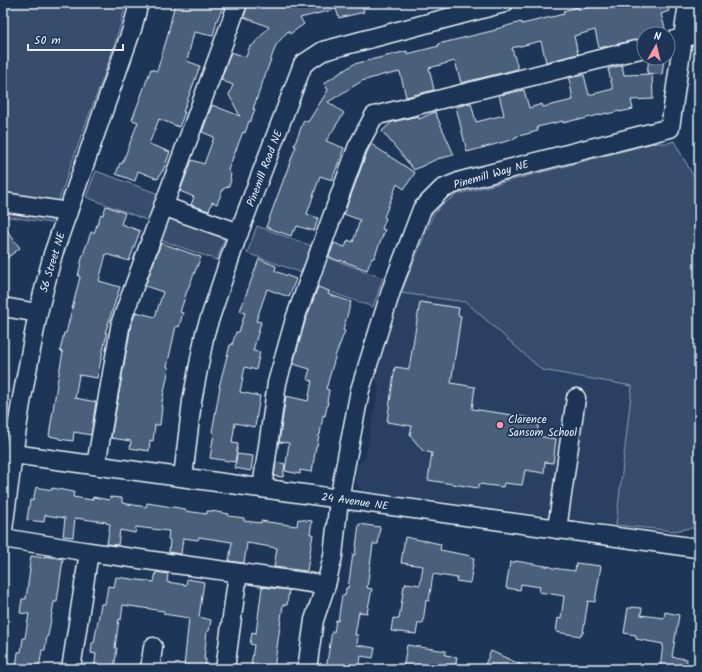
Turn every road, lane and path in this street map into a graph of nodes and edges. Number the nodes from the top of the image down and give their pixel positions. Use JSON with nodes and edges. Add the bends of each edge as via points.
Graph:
{"nodes":[{"id":1,"x":139,"y":3,"type":"edge"},
{"id":2,"x":238,"y":3,"type":"edge"},
{"id":3,"x":504,"y":3,"type":"edge"},
{"id":4,"x":688,"y":3,"type":"edge"},
{"id":5,"x":683,"y":38,"type":"edge"},
{"id":6,"x":636,"y":50,"type":"edge"},
{"id":7,"x":3,"y":202,"type":"edge"},
{"id":8,"x":163,"y":206,"type":"junction"},
{"id":9,"x":68,"y":212,"type":"junction"},
{"id":10,"x":239,"y":233,"type":"junction"},
{"id":11,"x":3,"y":307,"type":"edge"},
{"id":12,"x":38,"y":313,"type":"junction"},
{"id":13,"x":576,"y":398,"type":"dead end"},
{"id":14,"x":10,"y":421,"type":"edge"},
{"id":15,"x":13,"y":454,"type":"junction"},
{"id":16,"x":96,"y":465,"type":"junction"},
{"id":17,"x":183,"y":477,"type":"junction"},
{"id":18,"x":262,"y":488,"type":"junction"},
{"id":19,"x":339,"y":499,"type":"junction"},
{"id":20,"x":4,"y":519,"type":"edge"},
{"id":21,"x":558,"y":529,"type":"junction"},
{"id":22,"x":3,"y":538,"type":"edge"},
{"id":23,"x":697,"y":548,"type":"dead end"},
{"id":24,"x":89,"y":552,"type":"junction"},
{"id":25,"x":238,"y":573,"type":"junction"},
{"id":26,"x":326,"y":585,"type":"junction"},
{"id":27,"x":153,"y":647,"type":"dead end"},
{"id":28,"x":71,"y":669,"type":"edge"},
{"id":29,"x":150,"y":669,"type":"edge"},
{"id":30,"x":225,"y":669,"type":"edge"},
{"id":31,"x":307,"y":669,"type":"edge"}],
"edges":[{"from":1,"to":9,"type":"street","name":"56 Street NE"},
{"from":2,"to":8,"type":"street"},
{"from":3,"to":10,"type":"street","name":"Pinemill Road NE","via":[[324,51],[303,64]]},
{"from":4,"to":5,"type":"street","name":"Pinemill Way NE"},
{"from":5,"to":19,"type":"street","name":"Pinemill Way NE","via":[[670,128],[461,180],[442,189],[422,209],[392,288],[360,390]]},
{"from":6,"to":18,"type":"street","via":[[374,116],[357,148],[295,319],[278,383]]},
{"from":7,"to":9,"type":"street"},
{"from":8,"to":10,"type":"street"},
{"from":8,"to":16,"type":"street","via":[[121,322]]},
{"from":9,"to":12,"type":"street","name":"56 Street NE","via":[[53,254]]},
{"from":10,"to":17,"type":"street","name":"Pinemill Road NE","via":[[206,333],[192,401]]},
{"from":11,"to":12,"type":"street"},
{"from":12,"to":14,"type":"street","name":"56 Street NE"},
{"from":13,"to":21,"type":"street"},
{"from":14,"to":15,"type":"street","name":"56 Street NE"},
{"from":15,"to":16,"type":"street","name":"24 Avenue NE"},
{"from":15,"to":20,"type":"street","name":"56 Street NE"},
{"from":16,"to":17,"type":"street","name":"24 Avenue NE"},
{"from":17,"to":18,"type":"street","name":"24 Avenue NE"},
{"from":18,"to":19,"type":"street","name":"24 Avenue NE"},
{"from":19,"to":21,"type":"street","name":"24 Avenue NE"},
{"from":19,"to":26,"type":"street","via":[[333,556]]},
{"from":21,"to":23,"type":"street","name":"24 Avenue NE"},
{"from":22,"to":24,"type":"street"},
{"from":24,"to":25,"type":"street"},
{"from":24,"to":28,"type":"street"},
{"from":25,"to":26,"type":"street"},
{"from":25,"to":30,"type":"street"},
{"from":26,"to":31,"type":"street","via":[[314,620]]},
{"from":27,"to":29,"type":"street"}]}
